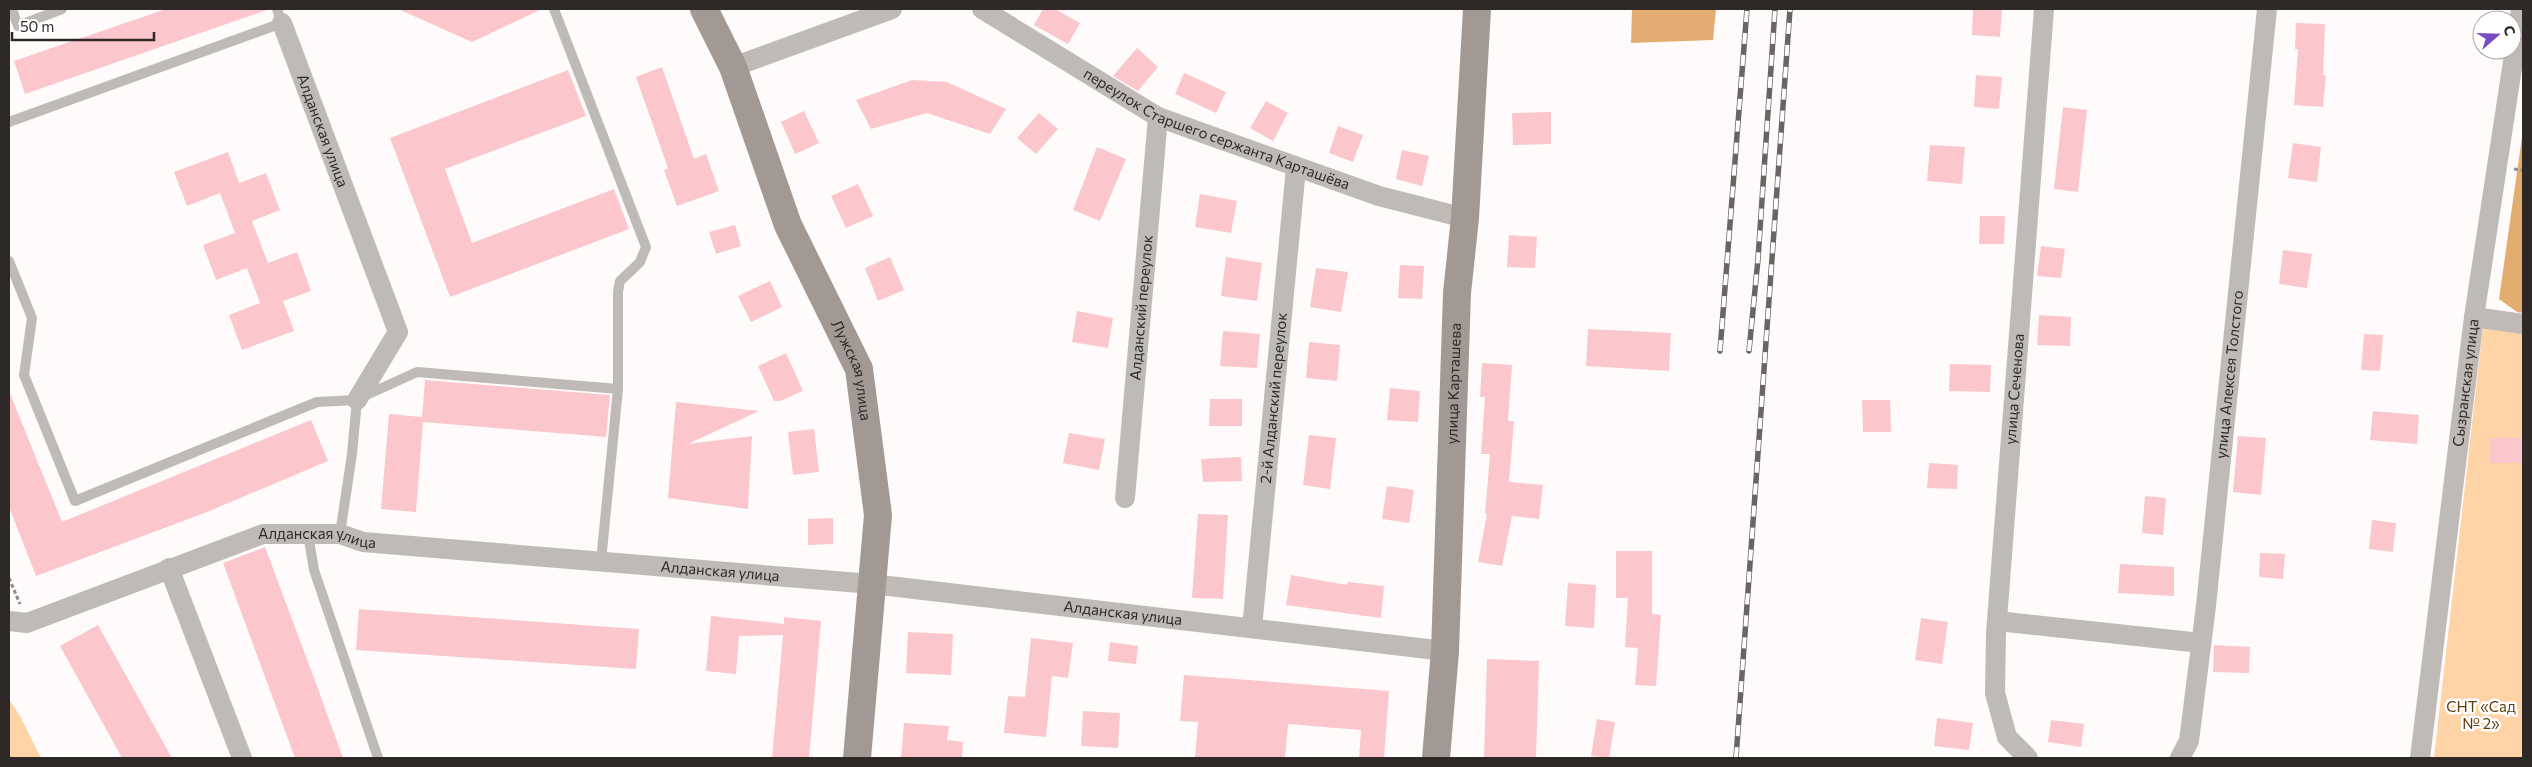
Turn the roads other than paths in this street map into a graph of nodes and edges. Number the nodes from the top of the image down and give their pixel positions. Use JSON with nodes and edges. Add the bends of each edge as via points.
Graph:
{"nodes":[{"id":1,"x":12,"y":9,"type":"edge"},
{"id":2,"x":62,"y":9,"type":"edge"},
{"id":3,"x":554,"y":9,"type":"edge"},
{"id":4,"x":704,"y":9,"type":"edge"},
{"id":5,"x":982,"y":9,"type":"edge"},
{"id":6,"x":1477,"y":9,"type":"edge"},
{"id":7,"x":2044,"y":9,"type":"edge"},
{"id":8,"x":2267,"y":9,"type":"edge"},
{"id":9,"x":2521,"y":9,"type":"edge"},
{"id":10,"x":887,"y":10,"type":"edge"},
{"id":11,"x":279,"y":16,"type":"edge"},
{"id":12,"x":733,"y":66,"type":"junction"},
{"id":13,"x":1158,"y":117,"type":"junction"},
{"id":14,"x":9,"y":122,"type":"edge"},
{"id":15,"x":1296,"y":168,"type":"junction"},
{"id":16,"x":1464,"y":218,"type":"junction"},
{"id":17,"x":9,"y":261,"type":"edge"},
{"id":18,"x":2474,"y":317,"type":"junction"},
{"id":19,"x":2523,"y":324,"type":"edge"},
{"id":20,"x":618,"y":389,"type":"junction"},
{"id":21,"x":357,"y":400,"type":"junction"},
{"id":22,"x":1126,"y":498,"type":"dead end"},
{"id":23,"x":308,"y":534,"type":"junction"},
{"id":24,"x":340,"y":534,"type":"junction"},
{"id":25,"x":601,"y":561,"type":"junction"},
{"id":26,"x":169,"y":568,"type":"junction"},
{"id":27,"x":872,"y":584,"type":"junction"},
{"id":28,"x":1997,"y":620,"type":"junction"},
{"id":29,"x":18,"y":622,"type":"edge"},
{"id":30,"x":1252,"y":628,"type":"junction"},
{"id":31,"x":2201,"y":643,"type":"junction"},
{"id":32,"x":1445,"y":651,"type":"junction"},
{"id":33,"x":2184,"y":750,"type":"edge"},
{"id":34,"x":242,"y":758,"type":"edge"},
{"id":35,"x":378,"y":758,"type":"edge"},
{"id":36,"x":857,"y":758,"type":"edge"},
{"id":37,"x":1436,"y":758,"type":"edge"},
{"id":38,"x":2028,"y":758,"type":"edge"},
{"id":39,"x":2420,"y":758,"type":"edge"}],
"edges":[{"from":1,"to":2,"type":"lane","via":[[18,26]]},
{"from":3,"to":20,"type":"lane","via":[[646,247],[640,262],[620,282],[618,292]]},
{"from":4,"to":12,"type":"street","name":"Лужская улица"},
{"from":5,"to":13,"type":"street","name":"переулок Старшего сержанта Карташёва"},
{"from":6,"to":16,"type":"street","name":"улица Карташева"},
{"from":7,"to":28,"type":"street","name":"улица Сеченова"},
{"from":8,"to":31,"type":"street","name":"улица Алексея Толстого"},
{"from":9,"to":18,"type":"street","name":"Сызранская улица"},
{"from":10,"to":12,"type":"street"},
{"from":11,"to":14,"type":"lane"},
{"from":11,"to":21,"type":"street","name":"Алданская улица","via":[[398,332]]},
{"from":12,"to":27,"type":"street","name":"Лужская улица","via":[[788,225],[859,369],[878,515]]},
{"from":13,"to":15,"type":"street","name":"переулок Старшего сержанта Карташёва"},
{"from":13,"to":22,"type":"street","name":"Алданский переулок"},
{"from":15,"to":16,"type":"street","name":"переулок Старшего сержанта Карташёва","via":[[1379,196]]},
{"from":15,"to":30,"type":"street","name":"2-й Алданский переулок"},
{"from":16,"to":32,"type":"street","name":"улица Карташева","via":[[1458,293]]},
{"from":17,"to":21,"type":"lane","via":[[32,318],[24,375],[75,501],[317,402]]},
{"from":18,"to":19,"type":"street"},
{"from":18,"to":39,"type":"street","name":"Сызранская улица"},
{"from":20,"to":21,"type":"lane","via":[[417,372]]},
{"from":20,"to":25,"type":"lane"},
{"from":21,"to":24,"type":"lane"},
{"from":23,"to":24,"type":"street","name":"Алданская улица"},
{"from":23,"to":26,"type":"street","name":"Алданская улица","via":[[263,534]]},
{"from":23,"to":35,"type":"lane","via":[[314,570]]},
{"from":24,"to":25,"type":"street","name":"Алданская улица","via":[[363,542]]},
{"from":25,"to":27,"type":"street","name":"Алданская улица"},
{"from":26,"to":29,"type":"street","name":"Алданская улица"},
{"from":26,"to":34,"type":"street"},
{"from":27,"to":30,"type":"street","name":"Алданская улица"},
{"from":27,"to":36,"type":"street","name":"Лужская улица"},
{"from":28,"to":31,"type":"street"},
{"from":28,"to":38,"type":"street","name":"улица Сеченова","via":[[1995,693],[2006,737]]},
{"from":30,"to":32,"type":"street","name":"Алданская улица"},
{"from":31,"to":33,"type":"street","name":"улица Алексея Толстого"},
{"from":32,"to":37,"type":"street","name":"улица Карташева"}]}
